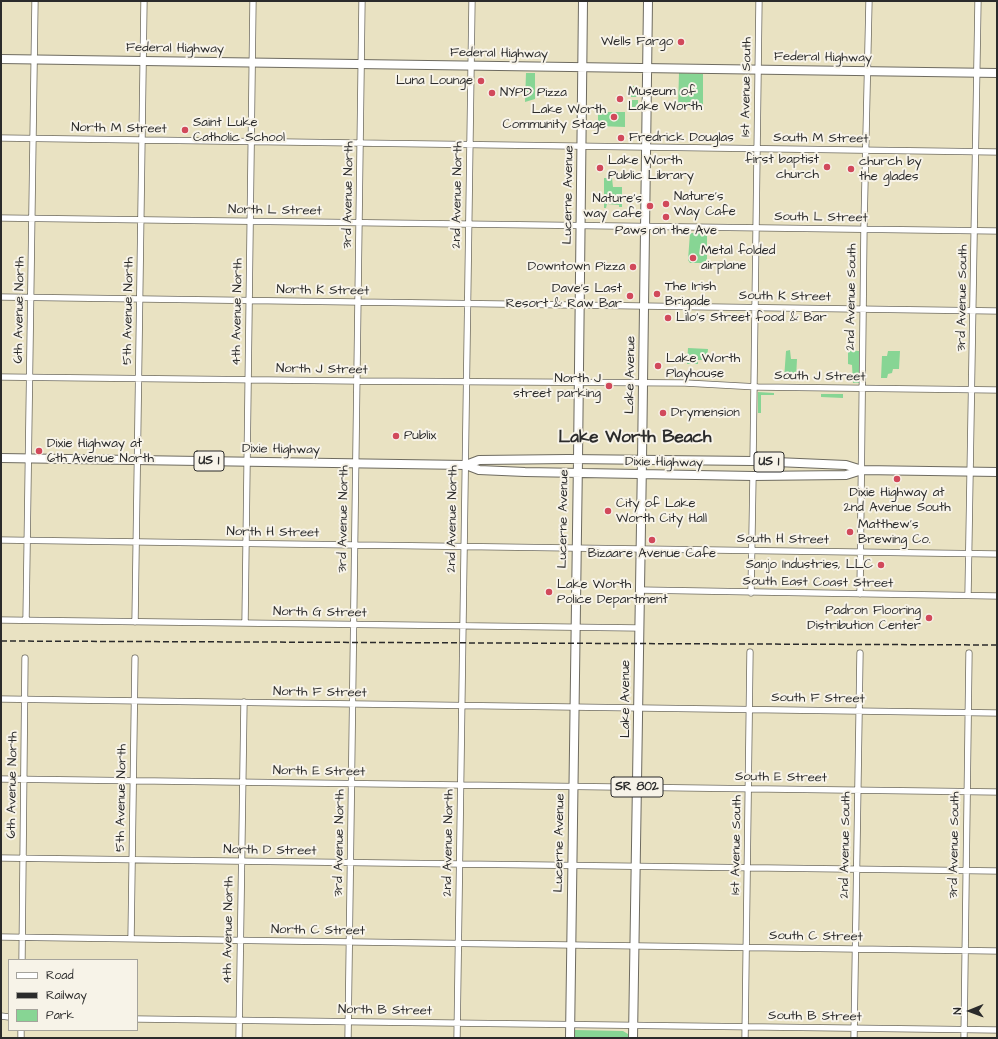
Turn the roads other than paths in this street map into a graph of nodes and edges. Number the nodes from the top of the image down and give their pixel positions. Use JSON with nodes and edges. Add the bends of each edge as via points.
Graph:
{"nodes":[{"id":1,"x":35,"y":1,"type":"edge"},
{"id":2,"x":144,"y":1,"type":"edge"},
{"id":3,"x":253,"y":1,"type":"edge"},
{"id":4,"x":362,"y":1,"type":"edge"},
{"id":5,"x":472,"y":1,"type":"edge"},
{"id":6,"x":583,"y":1,"type":"edge"},
{"id":7,"x":648,"y":1,"type":"edge"},
{"id":8,"x":759,"y":1,"type":"edge"},
{"id":9,"x":868,"y":1,"type":"edge"},
{"id":10,"x":978,"y":1,"type":"edge"},
{"id":11,"x":1,"y":59,"type":"edge"},
{"id":12,"x":34,"y":59,"type":"junction"},
{"id":13,"x":143,"y":61,"type":"junction"},
{"id":14,"x":252,"y":63,"type":"junction"},
{"id":15,"x":362,"y":64,"type":"junction"},
{"id":16,"x":471,"y":66,"type":"junction"},
{"id":17,"x":583,"y":67,"type":"junction"},
{"id":18,"x":647,"y":68,"type":"junction"},
{"id":19,"x":758,"y":70,"type":"junction"},
{"id":20,"x":867,"y":71,"type":"junction"},
{"id":21,"x":976,"y":72,"type":"junction"},
{"id":22,"x":997,"y":72,"type":"edge"},
{"id":23,"x":1,"y":138,"type":"edge"},
{"id":24,"x":33,"y":139,"type":"junction"},
{"id":25,"x":142,"y":140,"type":"junction"},
{"id":26,"x":251,"y":142,"type":"junction"},
{"id":27,"x":360,"y":143,"type":"junction"},
{"id":28,"x":470,"y":145,"type":"junction"},
{"id":29,"x":581,"y":146,"type":"junction"},
{"id":30,"x":645,"y":147,"type":"junction"},
{"id":31,"x":757,"y":149,"type":"junction"},
{"id":32,"x":866,"y":151,"type":"junction"},
{"id":33,"x":976,"y":152,"type":"junction"},
{"id":34,"x":997,"y":152,"type":"edge"},
{"id":35,"x":1,"y":218,"type":"edge"},
{"id":36,"x":32,"y":218,"type":"junction"},
{"id":37,"x":141,"y":220,"type":"junction"},
{"id":38,"x":250,"y":221,"type":"junction"},
{"id":39,"x":359,"y":223,"type":"junction"},
{"id":40,"x":468,"y":224,"type":"junction"},
{"id":41,"x":580,"y":226,"type":"junction"},
{"id":42,"x":645,"y":227,"type":"junction"},
{"id":43,"x":756,"y":228,"type":"junction"},
{"id":44,"x":864,"y":230,"type":"junction"},
{"id":45,"x":975,"y":231,"type":"junction"},
{"id":46,"x":997,"y":231,"type":"edge"},
{"id":47,"x":1,"y":297,"type":"edge"},
{"id":48,"x":31,"y":298,"type":"junction"},
{"id":49,"x":140,"y":299,"type":"junction"},
{"id":50,"x":249,"y":301,"type":"junction"},
{"id":51,"x":358,"y":302,"type":"junction"},
{"id":52,"x":467,"y":304,"type":"junction"},
{"id":53,"x":579,"y":305,"type":"junction"},
{"id":54,"x":644,"y":306,"type":"junction"},
{"id":55,"x":755,"y":308,"type":"junction"},
{"id":56,"x":863,"y":309,"type":"junction"},
{"id":57,"x":974,"y":310,"type":"junction"},
{"id":58,"x":997,"y":311,"type":"edge"},
{"id":59,"x":1,"y":377,"type":"edge"},
{"id":60,"x":30,"y":377,"type":"junction"},
{"id":61,"x":139,"y":378,"type":"junction"},
{"id":62,"x":248,"y":380,"type":"junction"},
{"id":63,"x":357,"y":382,"type":"junction"},
{"id":64,"x":466,"y":382,"type":"junction"},
{"id":65,"x":578,"y":382,"type":"junction"},
{"id":66,"x":643,"y":383,"type":"junction"},
{"id":67,"x":754,"y":386,"type":"junction"},
{"id":68,"x":863,"y":389,"type":"junction"},
{"id":69,"x":972,"y":390,"type":"junction"},
{"id":70,"x":997,"y":390,"type":"edge"},
{"id":71,"x":1,"y":458,"type":"edge"},
{"id":72,"x":28,"y":459,"type":"junction"},
{"id":73,"x":578,"y":459,"type":"junction"},
{"id":74,"x":138,"y":460,"type":"junction"},
{"id":75,"x":642,"y":460,"type":"junction"},
{"id":76,"x":753,"y":461,"type":"junction"},
{"id":77,"x":247,"y":462,"type":"junction"},
{"id":78,"x":356,"y":464,"type":"junction"},
{"id":79,"x":466,"y":465,"type":"junction"},
{"id":80,"x":862,"y":470,"type":"junction"},
{"id":81,"x":970,"y":472,"type":"junction"},
{"id":82,"x":997,"y":472,"type":"edge"},
{"id":83,"x":577,"y":474,"type":"junction"},
{"id":84,"x":642,"y":474,"type":"junction"},
{"id":85,"x":753,"y":476,"type":"junction"},
{"id":86,"x":1,"y":540,"type":"edge"},
{"id":87,"x":27,"y":541,"type":"junction"},
{"id":88,"x":136,"y":542,"type":"junction"},
{"id":89,"x":246,"y":544,"type":"junction"},
{"id":90,"x":354,"y":545,"type":"junction"},
{"id":91,"x":464,"y":547,"type":"junction"},
{"id":92,"x":576,"y":548,"type":"junction"},
{"id":93,"x":640,"y":549,"type":"junction"},
{"id":94,"x":752,"y":551,"type":"junction"},
{"id":95,"x":861,"y":552,"type":"junction"},
{"id":96,"x":969,"y":554,"type":"junction"},
{"id":97,"x":997,"y":554,"type":"edge"},
{"id":98,"x":639,"y":590,"type":"junction"},
{"id":99,"x":751,"y":593,"type":"junction"},
{"id":100,"x":860,"y":594,"type":"junction"},
{"id":101,"x":968,"y":595,"type":"junction"},
{"id":102,"x":997,"y":596,"type":"edge"},
{"id":103,"x":1,"y":620,"type":"edge"},
{"id":104,"x":26,"y":620,"type":"junction"},
{"id":105,"x":136,"y":622,"type":"junction"},
{"id":106,"x":245,"y":623,"type":"junction"},
{"id":107,"x":353,"y":625,"type":"junction"},
{"id":108,"x":462,"y":626,"type":"junction"},
{"id":109,"x":575,"y":628,"type":"junction"},
{"id":110,"x":639,"y":628,"type":"junction"},
{"id":111,"x":750,"y":652,"type":"dead end"},
{"id":112,"x":860,"y":653,"type":"dead end"},
{"id":113,"x":969,"y":653,"type":"dead end"},
{"id":114,"x":26,"y":658,"type":"dead end"},
{"id":115,"x":135,"y":658,"type":"dead end"},
{"id":116,"x":1,"y":699,"type":"edge"},
{"id":117,"x":25,"y":700,"type":"junction"},
{"id":118,"x":134,"y":701,"type":"junction"},
{"id":119,"x":244,"y":702,"type":"junction"},
{"id":120,"x":352,"y":704,"type":"junction"},
{"id":121,"x":462,"y":705,"type":"junction"},
{"id":122,"x":574,"y":707,"type":"junction"},
{"id":123,"x":638,"y":708,"type":"junction"},
{"id":124,"x":750,"y":709,"type":"junction"},
{"id":125,"x":859,"y":711,"type":"junction"},
{"id":126,"x":968,"y":712,"type":"junction"},
{"id":127,"x":997,"y":713,"type":"edge"},
{"id":128,"x":1,"y":779,"type":"edge"},
{"id":129,"x":24,"y":779,"type":"junction"},
{"id":130,"x":133,"y":780,"type":"junction"},
{"id":131,"x":242,"y":782,"type":"junction"},
{"id":132,"x":352,"y":783,"type":"junction"},
{"id":133,"x":461,"y":785,"type":"junction"},
{"id":134,"x":572,"y":786,"type":"junction"},
{"id":135,"x":637,"y":787,"type":"junction"},
{"id":136,"x":749,"y":789,"type":"junction"},
{"id":137,"x":858,"y":790,"type":"junction"},
{"id":138,"x":967,"y":792,"type":"junction"},
{"id":139,"x":997,"y":792,"type":"edge"},
{"id":140,"x":1,"y":858,"type":"edge"},
{"id":141,"x":23,"y":858,"type":"junction"},
{"id":142,"x":132,"y":860,"type":"junction"},
{"id":143,"x":241,"y":861,"type":"junction"},
{"id":144,"x":351,"y":863,"type":"junction"},
{"id":145,"x":460,"y":864,"type":"junction"},
{"id":146,"x":571,"y":866,"type":"junction"},
{"id":147,"x":635,"y":867,"type":"junction"},
{"id":148,"x":748,"y":868,"type":"junction"},
{"id":149,"x":857,"y":870,"type":"junction"},
{"id":150,"x":966,"y":871,"type":"junction"},
{"id":151,"x":997,"y":872,"type":"edge"},
{"id":152,"x":1,"y":937,"type":"edge"},
{"id":153,"x":22,"y":938,"type":"junction"},
{"id":154,"x":131,"y":939,"type":"junction"},
{"id":155,"x":240,"y":941,"type":"junction"},
{"id":156,"x":350,"y":942,"type":"junction"},
{"id":157,"x":459,"y":944,"type":"junction"},
{"id":158,"x":570,"y":945,"type":"junction"},
{"id":159,"x":635,"y":946,"type":"junction"},
{"id":160,"x":746,"y":947,"type":"junction"},
{"id":161,"x":856,"y":949,"type":"junction"},
{"id":162,"x":965,"y":950,"type":"junction"},
{"id":163,"x":997,"y":951,"type":"edge"},
{"id":164,"x":22,"y":959,"type":"edge"},
{"id":165,"x":138,"y":1019,"type":"edge"},
{"id":166,"x":239,"y":1020,"type":"junction"},
{"id":167,"x":348,"y":1022,"type":"junction"},
{"id":168,"x":458,"y":1023,"type":"junction"},
{"id":169,"x":569,"y":1025,"type":"junction"},
{"id":170,"x":634,"y":1025,"type":"junction"},
{"id":171,"x":745,"y":1027,"type":"junction"},
{"id":172,"x":854,"y":1028,"type":"junction"},
{"id":173,"x":964,"y":1030,"type":"junction"},
{"id":174,"x":997,"y":1030,"type":"edge"},
{"id":175,"x":239,"y":1038,"type":"edge"},
{"id":176,"x":348,"y":1038,"type":"edge"},
{"id":177,"x":457,"y":1038,"type":"edge"},
{"id":178,"x":570,"y":1038,"type":"edge"},
{"id":179,"x":633,"y":1038,"type":"edge"},
{"id":180,"x":745,"y":1038,"type":"edge"},
{"id":181,"x":854,"y":1038,"type":"edge"},
{"id":182,"x":964,"y":1038,"type":"edge"}],
"edges":[{"from":1,"to":12,"type":"street","name":"6th Avenue North"},
{"from":2,"to":13,"type":"street","name":"5th Avenue North"},
{"from":3,"to":14,"type":"street","name":"4th Avenue North"},
{"from":4,"to":15,"type":"street","name":"3rd Avenue North"},
{"from":5,"to":16,"type":"street","name":"2nd Avenue North"},
{"from":6,"to":17,"type":"main road","name":"Lucerne Avenue"},
{"from":7,"to":18,"type":"main road","name":"Lake Avenue","number":"SR 802"},
{"from":8,"to":19,"type":"street","name":"1st Avenue South"},
{"from":9,"to":20,"type":"street","name":"2nd Avenue South"},
{"from":10,"to":21,"type":"street","name":"3rd Avenue South"},
{"from":11,"to":12,"type":"main road","name":"Federal Highway"},
{"from":12,"to":13,"type":"main road","name":"Federal Highway"},
{"from":12,"to":24,"type":"street","name":"6th Avenue North"},
{"from":13,"to":14,"type":"main road","name":"Federal Highway"},
{"from":13,"to":25,"type":"street","name":"5th Avenue North"},
{"from":14,"to":15,"type":"main road","name":"Federal Highway"},
{"from":14,"to":26,"type":"street","name":"4th Avenue North"},
{"from":15,"to":16,"type":"main road","name":"Federal Highway"},
{"from":15,"to":27,"type":"street","name":"3rd Avenue North"},
{"from":16,"to":17,"type":"main road","name":"Federal Highway"},
{"from":16,"to":28,"type":"street","name":"2nd Avenue North"},
{"from":17,"to":18,"type":"main road","name":"Federal Highway"},
{"from":17,"to":29,"type":"main road","name":"Lucerne Avenue"},
{"from":18,"to":19,"type":"main road","name":"Federal Highway"},
{"from":18,"to":30,"type":"main road","name":"Lake Avenue","number":"SR 802"},
{"from":19,"to":20,"type":"main road","name":"Federal Highway"},
{"from":19,"to":31,"type":"street","name":"1st Avenue South"},
{"from":20,"to":21,"type":"main road","name":"Federal Highway"},
{"from":20,"to":32,"type":"street","name":"2nd Avenue South"},
{"from":21,"to":22,"type":"main road","name":"Federal Highway"},
{"from":21,"to":33,"type":"street","name":"3rd Avenue South"},
{"from":23,"to":24,"type":"street","name":"North M Street"},
{"from":24,"to":25,"type":"street","name":"North M Street"},
{"from":24,"to":36,"type":"street","name":"6th Avenue North"},
{"from":25,"to":26,"type":"street","name":"North M Street"},
{"from":25,"to":37,"type":"street","name":"5th Avenue North"},
{"from":26,"to":27,"type":"street","name":"North M Street"},
{"from":26,"to":38,"type":"street","name":"4th Avenue North"},
{"from":27,"to":28,"type":"street","name":"North M Street"},
{"from":27,"to":39,"type":"street","name":"3rd Avenue North"},
{"from":28,"to":29,"type":"street","name":"North M Street"},
{"from":28,"to":40,"type":"street","name":"2nd Avenue North"},
{"from":29,"to":30,"type":"street","name":"North M Street"},
{"from":29,"to":41,"type":"main road","name":"Lucerne Avenue"},
{"from":30,"to":31,"type":"street","name":"South M Street"},
{"from":30,"to":42,"type":"main road","name":"Lake Avenue","number":"SR 802"},
{"from":31,"to":32,"type":"street","name":"South M Street"},
{"from":31,"to":43,"type":"street","name":"1st Avenue South"},
{"from":32,"to":33,"type":"street","name":"South M Street"},
{"from":32,"to":44,"type":"street","name":"2nd Avenue South"},
{"from":33,"to":34,"type":"street","name":"South M Street"},
{"from":33,"to":45,"type":"street","name":"3rd Avenue South"},
{"from":35,"to":36,"type":"street","name":"North L Street"},
{"from":36,"to":37,"type":"street","name":"North L Street"},
{"from":36,"to":48,"type":"street","name":"6th Avenue North"},
{"from":37,"to":38,"type":"street","name":"North L Street"},
{"from":37,"to":49,"type":"street","name":"5th Avenue North"},
{"from":38,"to":39,"type":"street","name":"North L Street"},
{"from":38,"to":50,"type":"street","name":"4th Avenue North"},
{"from":39,"to":40,"type":"street","name":"North L Street"},
{"from":39,"to":51,"type":"street","name":"3rd Avenue North"},
{"from":40,"to":41,"type":"street","name":"North L Street"},
{"from":40,"to":52,"type":"street","name":"2nd Avenue North"},
{"from":41,"to":42,"type":"street","name":"North L Street"},
{"from":41,"to":53,"type":"main road","name":"Lucerne Avenue"},
{"from":42,"to":43,"type":"street","name":"South L Street"},
{"from":42,"to":54,"type":"main road","name":"Lake Avenue","number":"SR 802"},
{"from":43,"to":44,"type":"street","name":"South L Street"},
{"from":43,"to":55,"type":"street","name":"1st Avenue South"},
{"from":44,"to":45,"type":"street","name":"South L Street"},
{"from":44,"to":56,"type":"street","name":"2nd Avenue South"},
{"from":45,"to":46,"type":"street","name":"South L Street"},
{"from":45,"to":57,"type":"street","name":"3rd Avenue South"},
{"from":47,"to":48,"type":"street","name":"North K Street"},
{"from":48,"to":49,"type":"street","name":"North K Street"},
{"from":48,"to":60,"type":"street","name":"6th Avenue North"},
{"from":49,"to":50,"type":"street","name":"North K Street"},
{"from":49,"to":61,"type":"street","name":"5th Avenue North"},
{"from":50,"to":51,"type":"street","name":"North K Street"},
{"from":50,"to":62,"type":"street","name":"4th Avenue North"},
{"from":51,"to":52,"type":"street","name":"North K Street"},
{"from":51,"to":63,"type":"street","name":"3rd Avenue North"},
{"from":52,"to":53,"type":"street","name":"North K Street"},
{"from":52,"to":64,"type":"street","name":"2nd Avenue North"},
{"from":53,"to":54,"type":"street","name":"North K Street"},
{"from":53,"to":65,"type":"main road","name":"Lucerne Avenue"},
{"from":54,"to":55,"type":"street","name":"South K Street"},
{"from":54,"to":66,"type":"main road","name":"Lake Avenue","number":"SR 802"},
{"from":55,"to":56,"type":"street","name":"South K Street"},
{"from":55,"to":67,"type":"street","name":"1st Avenue South"},
{"from":56,"to":57,"type":"street","name":"South K Street"},
{"from":56,"to":68,"type":"street","name":"2nd Avenue South"},
{"from":57,"to":58,"type":"street","name":"South K Street"},
{"from":57,"to":69,"type":"street","name":"3rd Avenue South"},
{"from":59,"to":60,"type":"street","name":"North J Street"},
{"from":60,"to":61,"type":"street","name":"North J Street"},
{"from":60,"to":72,"type":"street","name":"6th Avenue North"},
{"from":61,"to":62,"type":"street","name":"North J Street"},
{"from":61,"to":74,"type":"street","name":"5th Avenue North"},
{"from":62,"to":63,"type":"street","name":"North J Street"},
{"from":62,"to":77,"type":"street","name":"4th Avenue North"},
{"from":63,"to":64,"type":"street","name":"North J Street"},
{"from":63,"to":78,"type":"street","name":"3rd Avenue North"},
{"from":64,"to":65,"type":"street","name":"North J Street"},
{"from":64,"to":79,"type":"street","name":"2nd Avenue North"},
{"from":65,"to":66,"type":"street","name":"North J Street"},
{"from":65,"to":73,"type":"main road","name":"Lucerne Avenue"},
{"from":66,"to":67,"type":"street","name":"South J Street"},
{"from":66,"to":75,"type":"main road","name":"Lake Avenue","number":"SR 802"},
{"from":67,"to":68,"type":"street","name":"South J Street"},
{"from":67,"to":76,"type":"street","name":"1st Avenue South"},
{"from":68,"to":69,"type":"street","name":"South J Street"},
{"from":68,"to":80,"type":"street","name":"2nd Avenue South"},
{"from":69,"to":70,"type":"street","name":"South J Street"},
{"from":69,"to":81,"type":"street","name":"3rd Avenue South"},
{"from":71,"to":72,"type":"main road","name":"Dixie Highway","number":"US 1"},
{"from":72,"to":74,"type":"main road","name":"Dixie Highway","number":"US 1"},
{"from":72,"to":87,"type":"street","name":"6th Avenue North"},
{"from":73,"to":75,"type":"main road","name":"Dixie Highway","number":"US 1"},
{"from":73,"to":79,"type":"main road","name":"Dixie Highway","number":"US 1","via":[[479,460]]},
{"from":73,"to":83,"type":"main road","name":"Lucerne Avenue"},
{"from":74,"to":77,"type":"main road","name":"Dixie Highway","number":"US 1"},
{"from":74,"to":88,"type":"street","name":"5th Avenue North"},
{"from":75,"to":76,"type":"main road","name":"Dixie Highway","number":"US 1"},
{"from":75,"to":84,"type":"main road","name":"Lake Avenue","number":"SR 802"},
{"from":76,"to":80,"type":"main road","name":"Dixie Highway","number":"US 1","via":[[846,465]]},
{"from":77,"to":78,"type":"main road","name":"Dixie Highway","number":"US 1"},
{"from":77,"to":89,"type":"street","name":"4th Avenue North"},
{"from":78,"to":79,"type":"main road","name":"Dixie Highway","number":"US 1"},
{"from":78,"to":90,"type":"street","name":"3rd Avenue North"},
{"from":79,"to":83,"type":"main road","name":"Dixie Highway","number":"US 1","via":[[479,470]]},
{"from":79,"to":91,"type":"street","name":"2nd Avenue North"},
{"from":80,"to":81,"type":"main road","name":"Dixie Highway","number":"US 1"},
{"from":80,"to":85,"type":"main road","name":"Dixie Highway","number":"US 1","via":[[846,475]]},
{"from":80,"to":95,"type":"street","name":"2nd Avenue South"},
{"from":81,"to":82,"type":"main road","name":"Dixie Highway","number":"US 1"},
{"from":81,"to":96,"type":"street","name":"3rd Avenue South"},
{"from":83,"to":84,"type":"main road","name":"Dixie Highway","number":"US 1"},
{"from":83,"to":92,"type":"main road","name":"Lucerne Avenue"},
{"from":84,"to":85,"type":"main road","name":"Dixie Highway","number":"US 1"},
{"from":84,"to":93,"type":"main road","name":"Lake Avenue","number":"SR 802"},
{"from":85,"to":94,"type":"street"},
{"from":86,"to":87,"type":"street","name":"North H Street"},
{"from":87,"to":88,"type":"street","name":"North H Street"},
{"from":87,"to":104,"type":"street","name":"6th Avenue North"},
{"from":88,"to":89,"type":"street","name":"North H Street"},
{"from":88,"to":105,"type":"street","name":"5th Avenue North"},
{"from":89,"to":90,"type":"street","name":"North H Street"},
{"from":89,"to":106,"type":"street","name":"4th Avenue North"},
{"from":90,"to":91,"type":"street","name":"North H Street"},
{"from":90,"to":107,"type":"street","name":"3rd Avenue North"},
{"from":91,"to":92,"type":"street","name":"North H Street"},
{"from":91,"to":108,"type":"street","name":"2nd Avenue North"},
{"from":92,"to":93,"type":"street","name":"North H Street"},
{"from":92,"to":109,"type":"main road","name":"Lucerne Avenue"},
{"from":93,"to":94,"type":"street","name":"South H Street"},
{"from":93,"to":98,"type":"main road","name":"Lake Avenue","number":"SR 802"},
{"from":94,"to":95,"type":"street","name":"South H Street"},
{"from":94,"to":99,"type":"street"},
{"from":95,"to":96,"type":"street","name":"South H Street"},
{"from":95,"to":100,"type":"street","name":"2nd Avenue South"},
{"from":96,"to":97,"type":"street","name":"South H Street"},
{"from":96,"to":101,"type":"street","name":"3rd Avenue South"},
{"from":98,"to":99,"type":"street","name":"South East Coast Street"},
{"from":98,"to":110,"type":"main road","name":"Lake Avenue","number":"SR 802"},
{"from":99,"to":100,"type":"street","name":"South East Coast Street"},
{"from":100,"to":101,"type":"street","name":"South East Coast Street"},
{"from":101,"to":102,"type":"street","name":"South East Coast Street"},
{"from":103,"to":104,"type":"street","name":"North G Street"},
{"from":104,"to":105,"type":"street","name":"North G Street"},
{"from":105,"to":106,"type":"street","name":"North G Street"},
{"from":106,"to":107,"type":"street","name":"North G Street"},
{"from":107,"to":108,"type":"street","name":"North G Street"},
{"from":107,"to":120,"type":"street","name":"3rd Avenue North"},
{"from":108,"to":109,"type":"street","name":"North G Street"},
{"from":108,"to":121,"type":"street","name":"2nd Avenue North"},
{"from":109,"to":110,"type":"street","name":"North G Street"},
{"from":109,"to":122,"type":"main road","name":"Lucerne Avenue"},
{"from":110,"to":123,"type":"main road","name":"Lake Avenue","number":"SR 802"},
{"from":111,"to":124,"type":"street","name":"1st Avenue South"},
{"from":112,"to":125,"type":"street","name":"2nd Avenue South"},
{"from":113,"to":126,"type":"street","name":"3rd Avenue South"},
{"from":114,"to":117,"type":"street","name":"6th Avenue North"},
{"from":115,"to":118,"type":"street","name":"5th Avenue North"},
{"from":116,"to":117,"type":"street","name":"North F Street"},
{"from":117,"to":118,"type":"street","name":"North F Street"},
{"from":117,"to":129,"type":"street","name":"6th Avenue North"},
{"from":118,"to":119,"type":"street","name":"North F Street"},
{"from":118,"to":130,"type":"street","name":"5th Avenue North"},
{"from":119,"to":120,"type":"street","name":"North F Street"},
{"from":119,"to":131,"type":"street","name":"4th Avenue North"},
{"from":120,"to":121,"type":"street","name":"North F Street"},
{"from":120,"to":132,"type":"street","name":"3rd Avenue North"},
{"from":121,"to":122,"type":"street","name":"North F Street"},
{"from":121,"to":133,"type":"street","name":"2nd Avenue North"},
{"from":122,"to":123,"type":"street","name":"North F Street"},
{"from":122,"to":134,"type":"main road","name":"Lucerne Avenue"},
{"from":123,"to":124,"type":"street","name":"South F Street"},
{"from":123,"to":135,"type":"main road","name":"Lake Avenue","number":"SR 802"},
{"from":124,"to":125,"type":"street","name":"South F Street"},
{"from":124,"to":136,"type":"street","name":"1st Avenue South"},
{"from":125,"to":126,"type":"street","name":"South F Street"},
{"from":125,"to":137,"type":"street","name":"2nd Avenue South"},
{"from":126,"to":127,"type":"street","name":"South F Street"},
{"from":126,"to":138,"type":"street","name":"3rd Avenue South"},
{"from":128,"to":129,"type":"street","name":"North E Street"},
{"from":129,"to":130,"type":"street","name":"North E Street"},
{"from":129,"to":141,"type":"street","name":"6th Avenue North"},
{"from":130,"to":131,"type":"street","name":"North E Street"},
{"from":130,"to":142,"type":"street","name":"5th Avenue North"},
{"from":131,"to":132,"type":"street","name":"North E Street"},
{"from":131,"to":143,"type":"street","name":"4th Avenue North"},
{"from":132,"to":133,"type":"street","name":"North E Street"},
{"from":132,"to":144,"type":"street","name":"3rd Avenue North"},
{"from":133,"to":134,"type":"street","name":"North E Street"},
{"from":133,"to":145,"type":"street","name":"2nd Avenue North"},
{"from":134,"to":135,"type":"street","name":"North E Street"},
{"from":134,"to":146,"type":"main road","name":"Lucerne Avenue"},
{"from":135,"to":136,"type":"street","name":"South E Street"},
{"from":135,"to":147,"type":"main road","name":"Lake Avenue","number":"SR 802"},
{"from":136,"to":137,"type":"street","name":"South E Street"},
{"from":136,"to":148,"type":"street","name":"1st Avenue South"},
{"from":137,"to":138,"type":"street","name":"South E Street"},
{"from":137,"to":149,"type":"street","name":"2nd Avenue South"},
{"from":138,"to":139,"type":"street","name":"South E Street"},
{"from":138,"to":150,"type":"street","name":"3rd Avenue South"},
{"from":140,"to":141,"type":"street","name":"North D Street"},
{"from":141,"to":142,"type":"street","name":"North D Street"},
{"from":141,"to":153,"type":"street","name":"6th Avenue North"},
{"from":142,"to":143,"type":"street","name":"North D Street"},
{"from":142,"to":154,"type":"street","name":"5th Avenue North"},
{"from":143,"to":144,"type":"street","name":"North D Street"},
{"from":143,"to":155,"type":"street","name":"4th Avenue North"},
{"from":144,"to":145,"type":"street","name":"North D Street"},
{"from":144,"to":156,"type":"street","name":"3rd Avenue North"},
{"from":145,"to":146,"type":"street","name":"North D Street"},
{"from":145,"to":157,"type":"street","name":"2nd Avenue North"},
{"from":146,"to":147,"type":"street","name":"North D Street"},
{"from":146,"to":158,"type":"main road","name":"Lucerne Avenue"},
{"from":147,"to":148,"type":"street","name":"North D Street"},
{"from":147,"to":159,"type":"main road","name":"Lake Avenue","number":"SR 802"},
{"from":148,"to":149,"type":"street","name":"North D Street"},
{"from":148,"to":160,"type":"street","name":"1st Avenue South"},
{"from":149,"to":150,"type":"street","name":"North D Street"},
{"from":149,"to":161,"type":"street","name":"2nd Avenue South"},
{"from":150,"to":151,"type":"street","name":"North D Street"},
{"from":150,"to":162,"type":"street","name":"3rd Avenue South"},
{"from":152,"to":153,"type":"street","name":"North C Street"},
{"from":153,"to":154,"type":"street","name":"North C Street"},
{"from":153,"to":164,"type":"street","name":"6th Avenue North"},
{"from":154,"to":155,"type":"street","name":"North C Street"},
{"from":155,"to":156,"type":"street","name":"North C Street"},
{"from":155,"to":166,"type":"street","name":"4th Avenue North"},
{"from":156,"to":157,"type":"street","name":"North C Street"},
{"from":156,"to":167,"type":"street","name":"3rd Avenue North"},
{"from":157,"to":158,"type":"street","name":"North C Street"},
{"from":157,"to":168,"type":"street","name":"2nd Avenue North"},
{"from":158,"to":159,"type":"street","name":"North C Street"},
{"from":158,"to":169,"type":"main road","name":"Lucerne Avenue"},
{"from":159,"to":160,"type":"street","name":"South C Street"},
{"from":159,"to":170,"type":"main road","name":"Lake Avenue","number":"SR 802"},
{"from":160,"to":161,"type":"street","name":"South C Street"},
{"from":160,"to":171,"type":"street","name":"1st Avenue South"},
{"from":161,"to":162,"type":"street","name":"South C Street"},
{"from":161,"to":172,"type":"street","name":"2nd Avenue South"},
{"from":162,"to":163,"type":"street","name":"South C Street"},
{"from":162,"to":173,"type":"street","name":"3rd Avenue South"},
{"from":165,"to":166,"type":"street","name":"North B Street"},
{"from":166,"to":167,"type":"street","name":"North B Street"},
{"from":166,"to":175,"type":"street","name":"4th Avenue North"},
{"from":167,"to":168,"type":"street","name":"North B Street"},
{"from":167,"to":176,"type":"street","name":"3rd Avenue North"},
{"from":168,"to":169,"type":"street","name":"North B Street"},
{"from":168,"to":177,"type":"street","name":"2nd Avenue North"},
{"from":169,"to":170,"type":"street","name":"North B Street"},
{"from":169,"to":178,"type":"main road","name":"Lucerne Avenue"},
{"from":170,"to":171,"type":"street","name":"South B Street"},
{"from":170,"to":179,"type":"main road","name":"Lake Avenue","number":"SR 802"},
{"from":171,"to":172,"type":"street","name":"South B Street"},
{"from":171,"to":180,"type":"street","name":"1st Avenue South"},
{"from":172,"to":173,"type":"street","name":"South B Street"},
{"from":172,"to":181,"type":"street","name":"2nd Avenue South"},
{"from":173,"to":174,"type":"street","name":"South B Street"},
{"from":173,"to":182,"type":"street","name":"3rd Avenue South"}]}
